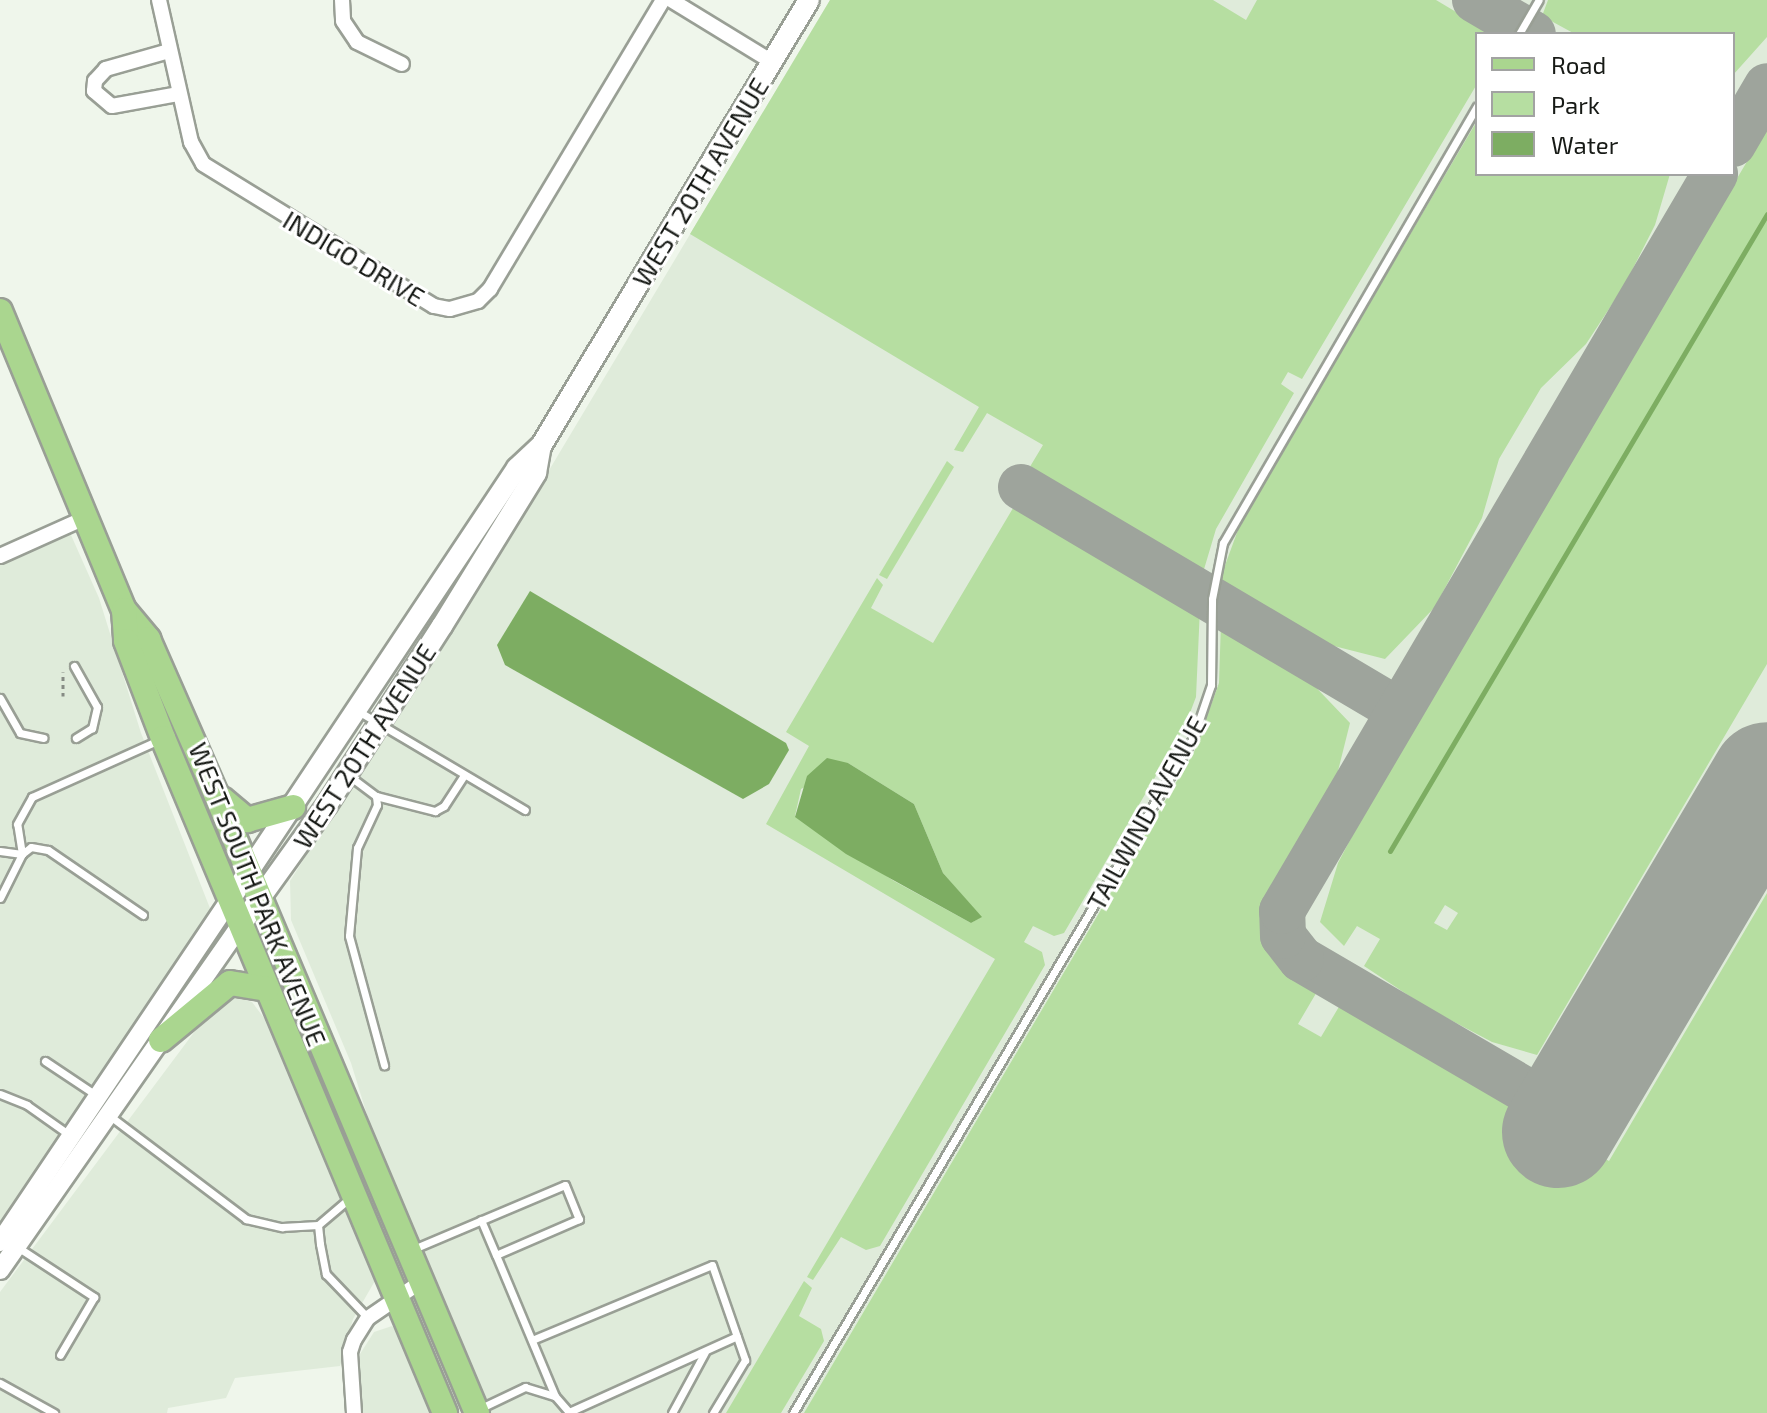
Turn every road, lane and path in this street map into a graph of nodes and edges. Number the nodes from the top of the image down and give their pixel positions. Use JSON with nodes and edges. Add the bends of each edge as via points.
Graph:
{"nodes":[{"id":1,"x":159,"y":0,"type":"edge"},
{"id":2,"x":342,"y":0,"type":"edge"},
{"id":3,"x":663,"y":0,"type":"edge"},
{"id":4,"x":671,"y":0,"type":"edge"},
{"id":5,"x":809,"y":0,"type":"edge"},
{"id":6,"x":1539,"y":0,"type":"edge"},
{"id":7,"x":1520,"y":32,"type":"edge"},
{"id":8,"x":169,"y":51,"type":"junction"},
{"id":9,"x":772,"y":62,"type":"junction"},
{"id":10,"x":402,"y":64,"type":"dead end"},
{"id":11,"x":179,"y":94,"type":"junction"},
{"id":12,"x":1475,"y":109,"type":"edge"},
{"id":13,"x":0,"y":311,"type":"edge"},
{"id":14,"x":7,"y":345,"type":"edge"},
{"id":15,"x":541,"y":446,"type":"junction"},
{"id":16,"x":87,"y":517,"type":"junction"},
{"id":17,"x":0,"y":556,"type":"edge"},
{"id":18,"x":124,"y":610,"type":"junction"},
{"id":19,"x":64,"y":666,"type":"dead end"},
{"id":20,"x":74,"y":666,"type":"dead end"},
{"id":21,"x":63,"y":696,"type":"dead end"},
{"id":22,"x":0,"y":698,"type":"edge"},
{"id":23,"x":356,"y":710,"type":"junction"},
{"id":24,"x":380,"y":724,"type":"junction"},
{"id":25,"x":43,"y":738,"type":"dead end"},
{"id":26,"x":76,"y":738,"type":"dead end"},
{"id":27,"x":163,"y":738,"type":"junction"},
{"id":28,"x":347,"y":775,"type":"junction"},
{"id":29,"x":464,"y":775,"type":"junction"},
{"id":30,"x":216,"y":794,"type":"junction"},
{"id":31,"x":376,"y":796,"type":"junction"},
{"id":32,"x":293,"y":807,"type":"junction"},
{"id":33,"x":525,"y":810,"type":"dead end"},
{"id":34,"x":0,"y":851,"type":"edge"},
{"id":35,"x":22,"y":854,"type":"junction"},
{"id":36,"x":249,"y":873,"type":"junction"},
{"id":37,"x":0,"y":898,"type":"edge"},
{"id":38,"x":261,"y":900,"type":"junction"},
{"id":39,"x":229,"y":901,"type":"junction"},
{"id":40,"x":143,"y":915,"type":"dead end"},
{"id":41,"x":240,"y":926,"type":"junction"},
{"id":42,"x":267,"y":989,"type":"junction"},
{"id":43,"x":161,"y":1040,"type":"junction"},
{"id":44,"x":45,"y":1061,"type":"dead end"},
{"id":45,"x":384,"y":1065,"type":"dead end"},
{"id":46,"x":0,"y":1094,"type":"edge"},
{"id":47,"x":95,"y":1094,"type":"junction"},
{"id":48,"x":111,"y":1118,"type":"junction"},
{"id":49,"x":69,"y":1135,"type":"junction"},
{"id":50,"x":89,"y":1148,"type":"junction"},
{"id":51,"x":353,"y":1195,"type":"junction"},
{"id":52,"x":481,"y":1220,"type":"junction"},
{"id":53,"x":318,"y":1225,"type":"junction"},
{"id":54,"x":0,"y":1242,"type":"edge"},
{"id":55,"x":19,"y":1248,"type":"junction"},
{"id":56,"x":409,"y":1251,"type":"junction"},
{"id":57,"x":496,"y":1255,"type":"junction"},
{"id":58,"x":0,"y":1270,"type":"edge"},
{"id":59,"x":422,"y":1281,"type":"junction"},
{"id":60,"x":397,"y":1296,"type":"junction"},
{"id":61,"x":368,"y":1318,"type":"junction"},
{"id":62,"x":737,"y":1336,"type":"junction"},
{"id":63,"x":532,"y":1340,"type":"junction"},
{"id":64,"x":706,"y":1350,"type":"junction"},
{"id":65,"x":60,"y":1355,"type":"dead end"},
{"id":66,"x":0,"y":1383,"type":"edge"},
{"id":67,"x":555,"y":1396,"type":"junction"},
{"id":68,"x":476,"y":1412,"type":"edge"},
{"id":69,"x":570,"y":1412,"type":"edge"},
{"id":70,"x":54,"y":1413,"type":"edge"},
{"id":71,"x":354,"y":1413,"type":"edge"},
{"id":72,"x":445,"y":1413,"type":"edge"},
{"id":73,"x":672,"y":1413,"type":"edge"},
{"id":74,"x":713,"y":1413,"type":"edge"},
{"id":75,"x":793,"y":1413,"type":"edge"}],
"edges":[{"from":1,"to":8,"type":"street","name":"INDIGO DRIVE"},
{"from":2,"to":10,"type":"street","via":[[343,21],[357,42]]},
{"from":3,"to":11,"type":"street","name":"INDIGO DRIVE","via":[[490,289],[463,308],[434,306],[214,175],[195,151]]},
{"from":4,"to":9,"type":"street"},
{"from":5,"to":9,"type":"main road","name":"WEST 20TH AVENUE"},
{"from":6,"to":7,"type":"lane"},
{"from":8,"to":11,"type":"street","name":"INDIGO DRIVE"},
{"from":8,"to":11,"type":"street","via":[[106,69],[94,91],[112,106]]},
{"from":9,"to":15,"type":"main road","name":"WEST 20TH AVENUE"},
{"from":12,"to":75,"type":"lane","name":"TAILWIND AVENUE","via":[[1229,529],[1216,562],[1211,685],[1186,752]]},
{"from":13,"to":14,"type":"main road","name":"WEST SOUTH PARK AVENUE"},
{"from":14,"to":16,"type":"main road","name":"WEST SOUTH PARK AVENUE"},
{"from":15,"to":23,"type":"main road","name":"WEST 20TH AVENUE","via":[[517,468]]},
{"from":15,"to":24,"type":"main road","name":"WEST 20TH AVENUE","via":[[536,473]]},
{"from":16,"to":17,"type":"street"},
{"from":16,"to":18,"type":"main road","name":"WEST SOUTH PARK AVENUE"},
{"from":18,"to":27,"type":"main road","name":"WEST SOUTH PARK AVENUE","via":[[126,641]]},
{"from":18,"to":30,"type":"main road","name":"WEST SOUTH PARK AVENUE","via":[[148,639]]},
{"from":19,"to":21,"type":"path"},
{"from":20,"to":26,"type":"lane","via":[[97,707],[92,728]]},
{"from":22,"to":25,"type":"lane","via":[[20,733]]},
{"from":23,"to":24,"type":"lane"},
{"from":23,"to":32,"type":"main road","name":"WEST 20TH AVENUE"},
{"from":24,"to":28,"type":"main road","name":"WEST 20TH AVENUE"},
{"from":24,"to":29,"type":"lane"},
{"from":27,"to":35,"type":"lane","via":[[32,797],[17,824]]},
{"from":27,"to":39,"type":"main road","name":"WEST SOUTH PARK AVENUE"},
{"from":28,"to":31,"type":"lane"},
{"from":28,"to":38,"type":"main road","name":"WEST 20TH AVENUE"},
{"from":29,"to":31,"type":"lane","via":[[435,811]]},
{"from":29,"to":33,"type":"lane"},
{"from":30,"to":32,"type":"main road","via":[[247,820]]},
{"from":30,"to":36,"type":"main road","name":"WEST SOUTH PARK AVENUE"},
{"from":31,"to":45,"type":"lane","via":[[377,805],[357,848],[349,936]]},
{"from":32,"to":36,"type":"main road","name":"WEST 20TH AVENUE"},
{"from":34,"to":35,"type":"lane"},
{"from":35,"to":37,"type":"lane"},
{"from":35,"to":40,"type":"lane","via":[[31,847],[48,850]]},
{"from":36,"to":38,"type":"main road","name":"WEST SOUTH PARK AVENUE"},
{"from":36,"to":39,"type":"main road","name":"WEST 20TH AVENUE"},
{"from":38,"to":41,"type":"main road","name":"WEST 20TH AVENUE"},
{"from":38,"to":56,"type":"main road","name":"WEST SOUTH PARK AVENUE"},
{"from":39,"to":41,"type":"main road","name":"WEST SOUTH PARK AVENUE"},
{"from":39,"to":47,"type":"street","name":"WEST 20TH AVENUE"},
{"from":41,"to":42,"type":"main road","name":"WEST SOUTH PARK AVENUE"},
{"from":41,"to":43,"type":"street","name":"WEST 20TH AVENUE"},
{"from":42,"to":43,"type":"main road","via":[[230,983]]},
{"from":42,"to":51,"type":"main road","name":"WEST SOUTH PARK AVENUE"},
{"from":43,"to":48,"type":"street","name":"WEST 20TH AVENUE"},
{"from":44,"to":47,"type":"lane"},
{"from":46,"to":49,"type":"lane","via":[[27,1105]]},
{"from":47,"to":48,"type":"lane"},
{"from":47,"to":49,"type":"street","name":"WEST 20TH AVENUE"},
{"from":48,"to":50,"type":"street","name":"WEST 20TH AVENUE"},
{"from":48,"to":53,"type":"lane","via":[[246,1219],[282,1227]]},
{"from":49,"to":50,"type":"lane"},
{"from":49,"to":54,"type":"street","name":"WEST 20TH AVENUE"},
{"from":50,"to":55,"type":"street","name":"WEST 20TH AVENUE"},
{"from":51,"to":53,"type":"lane"},
{"from":51,"to":60,"type":"main road","name":"WEST SOUTH PARK AVENUE"},
{"from":52,"to":56,"type":"lane"},
{"from":52,"to":57,"type":"lane"},
{"from":52,"to":57,"type":"lane","via":[[565,1185],[579,1219]]},
{"from":53,"to":61,"type":"lane","via":[[326,1274]]},
{"from":55,"to":58,"type":"street","name":"WEST 20TH AVENUE"},
{"from":55,"to":65,"type":"lane","via":[[94,1297]]},
{"from":56,"to":59,"type":"main road","name":"WEST SOUTH PARK AVENUE"},
{"from":57,"to":63,"type":"lane"},
{"from":59,"to":60,"type":"street"},
{"from":59,"to":68,"type":"main road","name":"WEST SOUTH PARK AVENUE"},
{"from":60,"to":61,"type":"street"},
{"from":60,"to":72,"type":"main road","name":"WEST SOUTH PARK AVENUE"},
{"from":61,"to":71,"type":"street","via":[[350,1352]]},
{"from":62,"to":63,"type":"lane","via":[[712,1265]]},
{"from":62,"to":64,"type":"lane"},
{"from":62,"to":74,"type":"lane","via":[[745,1360]]},
{"from":63,"to":67,"type":"lane"},
{"from":64,"to":69,"type":"lane"},
{"from":64,"to":73,"type":"lane"},
{"from":66,"to":70,"type":"lane"},
{"from":67,"to":68,"type":"lane","via":[[525,1387]]},
{"from":67,"to":69,"type":"lane"}]}
